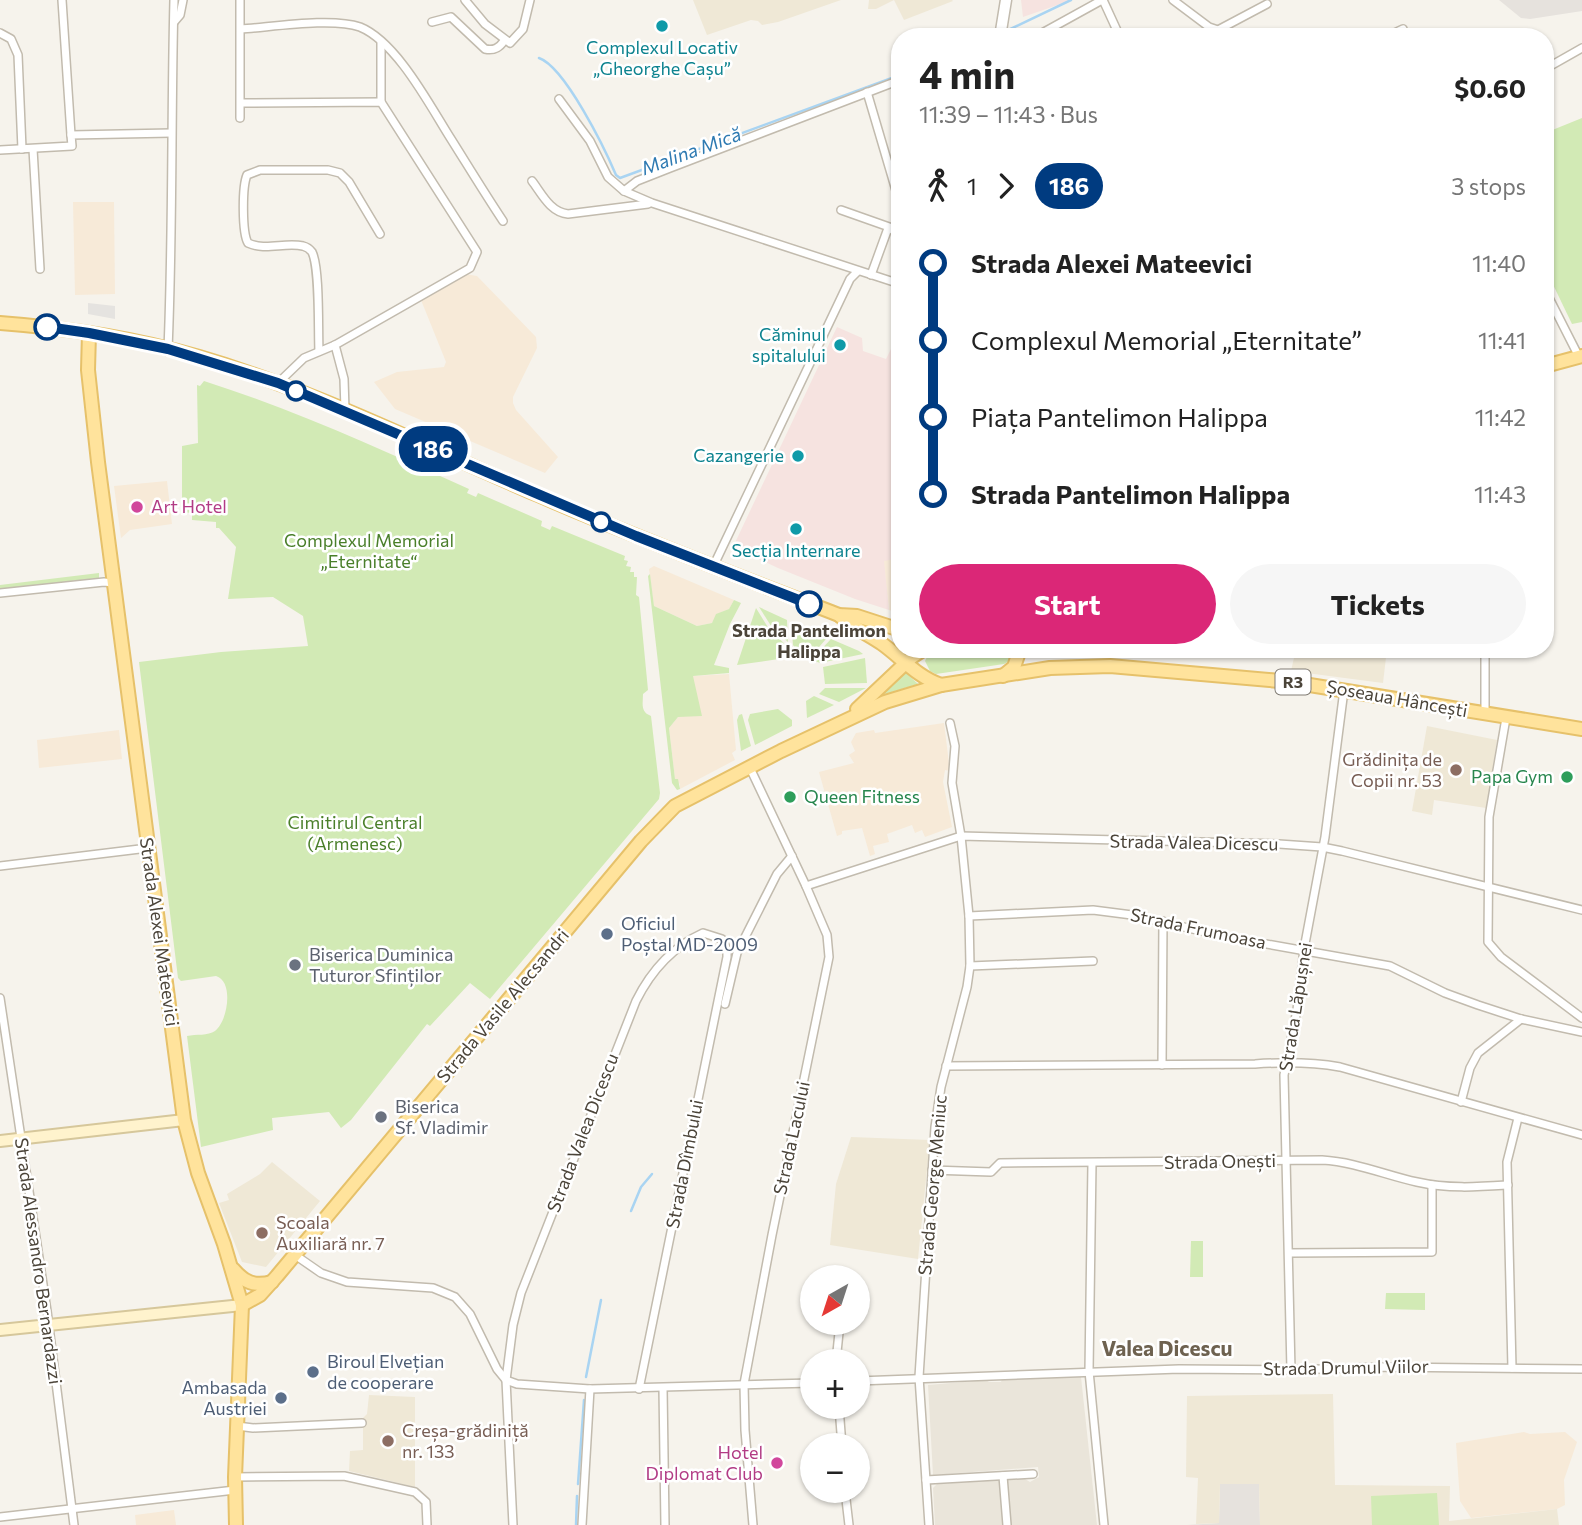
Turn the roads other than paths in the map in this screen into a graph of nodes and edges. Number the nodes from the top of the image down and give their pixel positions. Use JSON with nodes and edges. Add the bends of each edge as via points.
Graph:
{"nodes":[{"id":1,"x":62,"y":0,"type":"edge"},
{"id":2,"x":174,"y":0,"type":"edge"},
{"id":3,"x":183,"y":0,"type":"edge"},
{"id":4,"x":240,"y":0,"type":"edge"},
{"id":5,"x":465,"y":0,"type":"edge"},
{"id":6,"x":530,"y":0,"type":"edge"},
{"id":7,"x":1006,"y":0,"type":"edge"},
{"id":8,"x":1102,"y":0,"type":"edge"},
{"id":9,"x":1173,"y":0,"type":"edge"},
{"id":10,"x":1267,"y":4,"type":"dead end"},
{"id":11,"x":432,"y":22,"type":"dead end"},
{"id":12,"x":173,"y":23,"type":"junction"},
{"id":13,"x":1001,"y":28,"type":"edge"},
{"id":14,"x":1051,"y":28,"type":"edge"},
{"id":15,"x":1116,"y":28,"type":"edge"},
{"id":16,"x":1212,"y":28,"type":"edge"},
{"id":17,"x":1222,"y":28,"type":"edge"},
{"id":18,"x":241,"y":29,"type":"junction"},
{"id":19,"x":0,"y":33,"type":"edge"},
{"id":20,"x":504,"y":41,"type":"junction"},
{"id":21,"x":381,"y":42,"type":"junction"},
{"id":22,"x":1582,"y":48,"type":"edge"},
{"id":23,"x":1554,"y":64,"type":"edge"},
{"id":24,"x":891,"y":83,"type":"edge"},
{"id":25,"x":867,"y":92,"type":"junction"},
{"id":26,"x":559,"y":99,"type":"dead end"},
{"id":27,"x":381,"y":102,"type":"junction"},
{"id":28,"x":241,"y":103,"type":"junction"},
{"id":29,"x":240,"y":118,"type":"dead end"},
{"id":30,"x":171,"y":133,"type":"junction"},
{"id":31,"x":71,"y":135,"type":"junction"},
{"id":32,"x":22,"y":149,"type":"junction"},
{"id":33,"x":33,"y":149,"type":"junction"},
{"id":34,"x":0,"y":150,"type":"edge"},
{"id":35,"x":891,"y":173,"type":"edge"},
{"id":36,"x":532,"y":181,"type":"dead end"},
{"id":37,"x":624,"y":191,"type":"junction"},
{"id":38,"x":652,"y":204,"type":"junction"},
{"id":39,"x":841,"y":210,"type":"dead end"},
{"id":40,"x":503,"y":221,"type":"dead end"},
{"id":41,"x":891,"y":227,"type":"edge"},
{"id":42,"x":891,"y":230,"type":"edge"},
{"id":43,"x":380,"y":234,"type":"dead end"},
{"id":44,"x":40,"y":269,"type":"dead end"},
{"id":45,"x":858,"y":271,"type":"junction"},
{"id":46,"x":871,"y":275,"type":"junction"},
{"id":47,"x":891,"y":281,"type":"edge"},
{"id":48,"x":1554,"y":307,"type":"edge"},
{"id":49,"x":0,"y":323,"type":"edge"},
{"id":50,"x":89,"y":333,"type":"junction"},
{"id":51,"x":335,"y":345,"type":"junction"},
{"id":52,"x":168,"y":349,"type":"junction"},
{"id":53,"x":319,"y":351,"type":"junction"},
{"id":54,"x":1581,"y":357,"type":"edge"},
{"id":55,"x":1554,"y":364,"type":"edge"},
{"id":56,"x":278,"y":383,"type":"junction"},
{"id":57,"x":345,"y":411,"type":"junction"},
{"id":58,"x":713,"y":567,"type":"junction"},
{"id":59,"x":113,"y":583,"type":"junction"},
{"id":60,"x":0,"y":593,"type":"edge"},
{"id":61,"x":839,"y":615,"type":"junction"},
{"id":62,"x":891,"y":627,"type":"edge"},
{"id":63,"x":891,"y":651,"type":"edge"},
{"id":64,"x":900,"y":658,"type":"edge"},
{"id":65,"x":913,"y":658,"type":"edge"},
{"id":66,"x":921,"y":658,"type":"edge"},
{"id":67,"x":1017,"y":658,"type":"edge"},
{"id":68,"x":1485,"y":658,"type":"edge"},
{"id":69,"x":906,"y":663,"type":"junction"},
{"id":70,"x":1003,"y":677,"type":"junction"},
{"id":71,"x":928,"y":679,"type":"junction"},
{"id":72,"x":941,"y":685,"type":"junction"},
{"id":73,"x":1345,"y":690,"type":"junction"},
{"id":74,"x":1485,"y":714,"type":"junction"},
{"id":75,"x":1506,"y":718,"type":"junction"},
{"id":76,"x":839,"y":722,"type":"junction"},
{"id":77,"x":950,"y":723,"type":"dead end"},
{"id":78,"x":1582,"y":729,"type":"edge"},
{"id":79,"x":750,"y":768,"type":"junction"},
{"id":80,"x":961,"y":836,"type":"junction"},
{"id":81,"x":148,"y":848,"type":"junction"},
{"id":82,"x":1322,"y":848,"type":"junction"},
{"id":83,"x":792,"y":856,"type":"junction"},
{"id":84,"x":0,"y":866,"type":"edge"},
{"id":85,"x":806,"y":886,"type":"junction"},
{"id":86,"x":1488,"y":886,"type":"junction"},
{"id":87,"x":1582,"y":910,"type":"edge"},
{"id":88,"x":969,"y":916,"type":"junction"},
{"id":89,"x":1163,"y":921,"type":"junction"},
{"id":90,"x":722,"y":939,"type":"joint"},
{"id":91,"x":1304,"y":949,"type":"junction"},
{"id":92,"x":1093,"y":961,"type":"dead end"},
{"id":93,"x":970,"y":966,"type":"junction"},
{"id":94,"x":0,"y":998,"type":"edge"},
{"id":95,"x":725,"y":1004,"type":"dead end"},
{"id":96,"x":1582,"y":1018,"type":"edge"},
{"id":97,"x":1521,"y":1019,"type":"junction"},
{"id":98,"x":1582,"y":1032,"type":"edge"},
{"id":99,"x":1287,"y":1062,"type":"junction"},
{"id":100,"x":1162,"y":1065,"type":"junction"},
{"id":101,"x":946,"y":1066,"type":"junction"},
{"id":102,"x":1461,"y":1102,"type":"junction"},
{"id":103,"x":1518,"y":1118,"type":"junction"},
{"id":104,"x":184,"y":1121,"type":"junction"},
{"id":105,"x":1582,"y":1135,"type":"edge"},
{"id":106,"x":20,"y":1139,"type":"junction"},
{"id":107,"x":0,"y":1141,"type":"edge"},
{"id":108,"x":1286,"y":1160,"type":"junction"},
{"id":109,"x":1092,"y":1163,"type":"junction"},
{"id":110,"x":932,"y":1170,"type":"junction"},
{"id":111,"x":1432,"y":1185,"type":"junction"},
{"id":112,"x":1508,"y":1185,"type":"junction"},
{"id":113,"x":1290,"y":1253,"type":"junction"},
{"id":114,"x":295,"y":1255,"type":"junction"},
{"id":115,"x":230,"y":1265,"type":"junction"},
{"id":116,"x":272,"y":1282,"type":"junction"},
{"id":117,"x":242,"y":1306,"type":"junction"},
{"id":118,"x":48,"y":1325,"type":"junction"},
{"id":119,"x":0,"y":1330,"type":"edge"},
{"id":120,"x":1511,"y":1368,"type":"junction"},
{"id":121,"x":1582,"y":1369,"type":"edge"},
{"id":122,"x":1291,"y":1370,"type":"junction"},
{"id":123,"x":1089,"y":1371,"type":"junction"},
{"id":124,"x":919,"y":1377,"type":"junction"},
{"id":125,"x":506,"y":1380,"type":"junction"},
{"id":126,"x":870,"y":1380,"type":"edge"},
{"id":127,"x":800,"y":1383,"type":"edge"},
{"id":128,"x":744,"y":1384,"type":"junction"},
{"id":129,"x":663,"y":1388,"type":"junction"},
{"id":130,"x":590,"y":1389,"type":"junction"},
{"id":131,"x":639,"y":1389,"type":"junction"},
{"id":132,"x":362,"y":1423,"type":"dead end"},
{"id":133,"x":237,"y":1426,"type":"junction"},
{"id":134,"x":1033,"y":1474,"type":"dead end"},
{"id":135,"x":1003,"y":1476,"type":"junction"},
{"id":136,"x":235,"y":1477,"type":"junction"},
{"id":137,"x":926,"y":1480,"type":"junction"},
{"id":138,"x":235,"y":1490,"type":"junction"},
{"id":139,"x":846,"y":1503,"type":"edge"},
{"id":140,"x":72,"y":1509,"type":"junction"},
{"id":141,"x":0,"y":1517,"type":"edge"},
{"id":142,"x":75,"y":1525,"type":"edge"},
{"id":143,"x":236,"y":1525,"type":"edge"},
{"id":144,"x":426,"y":1525,"type":"edge"},
{"id":145,"x":513,"y":1525,"type":"edge"},
{"id":146,"x":582,"y":1525,"type":"edge"},
{"id":147,"x":665,"y":1525,"type":"edge"},
{"id":148,"x":753,"y":1525,"type":"edge"},
{"id":149,"x":849,"y":1525,"type":"edge"},
{"id":150,"x":929,"y":1525,"type":"edge"},
{"id":151,"x":1007,"y":1525,"type":"edge"},
{"id":152,"x":1104,"y":1525,"type":"edge"}],
"edges":[{"from":1,"to":31,"type":"street"},
{"from":2,"to":12,"type":"street"},
{"from":3,"to":12,"type":"street"},
{"from":4,"to":18,"type":"street"},
{"from":5,"to":20,"type":"street"},
{"from":6,"to":20,"type":"street","via":[[523,29],[510,43]]},
{"from":7,"to":13,"type":"street"},
{"from":8,"to":14,"type":"street"},
{"from":8,"to":15,"type":"street"},
{"from":9,"to":16,"type":"street"},
{"from":10,"to":17,"type":"street"},
{"from":11,"to":20,"type":"street","via":[[451,17],[485,49],[492,50]]},
{"from":12,"to":30,"type":"street"},
{"from":18,"to":21,"type":"street","via":[[331,23],[359,27]]},
{"from":18,"to":28,"type":"street"},
{"from":19,"to":32,"type":"street","via":[[12,39],[18,55]]},
{"from":21,"to":27,"type":"street"},
{"from":21,"to":40,"type":"street","via":[[413,78]]},
{"from":22,"to":23,"type":"street"},
{"from":24,"to":25,"type":"street"},
{"from":25,"to":35,"type":"street"},
{"from":25,"to":37,"type":"street","via":[[637,181]]},
{"from":26,"to":37,"type":"street","via":[[590,141],[608,177]]},
{"from":27,"to":28,"type":"street"},
{"from":27,"to":51,"type":"street","via":[[477,252],[470,268]]},
{"from":28,"to":29,"type":"street"},
{"from":30,"to":31,"type":"street"},
{"from":30,"to":52,"type":"street"},
{"from":31,"to":33,"type":"street","via":[[72,146]]},
{"from":32,"to":33,"type":"street"},
{"from":32,"to":34,"type":"street"},
{"from":33,"to":44,"type":"street"},
{"from":36,"to":38,"type":"street","via":[[559,213]]},
{"from":37,"to":38,"type":"street"},
{"from":38,"to":45,"type":"street"},
{"from":39,"to":41,"type":"street"},
{"from":42,"to":46,"type":"street"},
{"from":43,"to":53,"type":"street","via":[[340,173],[260,170],[245,181],[248,243],[301,246],[311,251]]},
{"from":45,"to":46,"type":"street"},
{"from":45,"to":58,"type":"street","via":[[850,279]]},
{"from":46,"to":47,"type":"street"},
{"from":48,"to":54,"type":"street"},
{"from":49,"to":50,"type":"main road"},
{"from":50,"to":52,"type":"main road"},
{"from":50,"to":59,"type":"main road","name":"Strada Alexei Mateevici","via":[[88,370]]},
{"from":51,"to":53,"type":"street"},
{"from":51,"to":57,"type":"street","via":[[344,379]]},
{"from":52,"to":56,"type":"main road"},
{"from":53,"to":56,"type":"street","via":[[297,363]]},
{"from":54,"to":55,"type":"main road"},
{"from":56,"to":57,"type":"main road"},
{"from":57,"to":58,"type":"main road"},
{"from":58,"to":61,"type":"main road"},
{"from":59,"to":60,"type":"street"},
{"from":59,"to":81,"type":"main road","name":"Strada Alexei Mateevici"},
{"from":61,"to":62,"type":"main road"},
{"from":61,"to":63,"type":"main road"},
{"from":64,"to":69,"type":"main road"},
{"from":65,"to":69,"type":"main road"},
{"from":66,"to":71,"type":"main road"},
{"from":67,"to":70,"type":"main road"},
{"from":68,"to":74,"type":"street"},
{"from":69,"to":71,"type":"main road"},
{"from":69,"to":76,"type":"main road"},
{"from":70,"to":72,"type":"main road","number":"R3"},
{"from":70,"to":73,"type":"main road","name":"Șoseaua Hâncești","number":"R3","via":[[1099,665]]},
{"from":71,"to":72,"type":"main road"},
{"from":72,"to":76,"type":"main road","name":"Strada Vasile Alecsandri","via":[[900,696]]},
{"from":73,"to":74,"type":"main road","name":"Șoseaua Hâncești","number":"R3"},
{"from":73,"to":82,"type":"street","name":"Strada Lăpușnei"},
{"from":74,"to":75,"type":"main road","name":"Șoseaua Hâncești","number":"R3"},
{"from":75,"to":78,"type":"main road","name":"Șoseaua Hâncești","number":"R3"},
{"from":75,"to":86,"type":"street","via":[[1492,796]]},
{"from":76,"to":79,"type":"main road","name":"Strada Vasile Alecsandri"},
{"from":77,"to":80,"type":"street","name":"Strada George Meniuc","via":[[955,746],[952,783]]},
{"from":79,"to":83,"type":"street","name":"Strada Lacului"},
{"from":79,"to":114,"type":"main road","name":"Strada Vasile Alecsandri","via":[[675,806],[653,826]]},
{"from":80,"to":82,"type":"street","name":"Strada Valea Dicescu"},
{"from":80,"to":85,"type":"street","name":"Strada Valea Dicescu"},
{"from":80,"to":88,"type":"street","name":"Strada George Meniuc"},
{"from":81,"to":84,"type":"street"},
{"from":81,"to":104,"type":"main road","name":"Strada Alexei Mateevici"},
{"from":82,"to":86,"type":"street","name":"Strada Valea Dicescu"},
{"from":82,"to":91,"type":"street","name":"Strada Lăpușnei"},
{"from":83,"to":85,"type":"street","name":"Strada Lacului"},
{"from":83,"to":95,"type":"street","via":[[776,874],[737,953]]},
{"from":85,"to":128,"type":"street","name":"Strada Lacului","via":[[827,934],[829,957]]},
{"from":86,"to":87,"type":"street","name":"Strada Valea Dicescu"},
{"from":86,"to":96,"type":"street","via":[[1487,938],[1491,947]]},
{"from":88,"to":89,"type":"street","name":"Strada Frumoasa","via":[[1093,910]]},
{"from":88,"to":93,"type":"street","name":"Strada George Meniuc"},
{"from":89,"to":91,"type":"street","name":"Strada Frumoasa"},
{"from":89,"to":100,"type":"street"},
{"from":90,"to":125,"type":"street","name":"Strada Valea Dicescu","via":[[703,933],[681,944],[652,974],[636,1001],[521,1293]]},
{"from":90,"to":131,"type":"street","name":"Strada Dîmbului","via":[[727,957]]},
{"from":91,"to":97,"type":"street","name":"Strada Frumoasa","via":[[1391,966],[1445,993]]},
{"from":91,"to":99,"type":"street","name":"Strada Lăpușnei"},
{"from":92,"to":93,"type":"street"},
{"from":93,"to":101,"type":"street","name":"Strada George Meniuc"},
{"from":94,"to":106,"type":"street","name":"Strada Alessandro Bernardazzi"},
{"from":97,"to":98,"type":"street","name":"Strada Frumoasa"},
{"from":97,"to":102,"type":"street","via":[[1478,1053]]},
{"from":99,"to":100,"type":"street"},
{"from":99,"to":102,"type":"street","via":[[1340,1067]]},
{"from":99,"to":108,"type":"street","name":"Strada Lăpușnei"},
{"from":100,"to":101,"type":"street"},
{"from":101,"to":110,"type":"street","name":"Strada George Meniuc"},
{"from":102,"to":103,"type":"street"},
{"from":103,"to":105,"type":"street"},
{"from":103,"to":112,"type":"street","via":[[1507,1162]]},
{"from":104,"to":106,"type":"main road"},
{"from":104,"to":115,"type":"main road","name":"Strada Alexei Mateevici"},
{"from":106,"to":107,"type":"main road"},
{"from":106,"to":118,"type":"street","name":"Strada Alessandro Bernardazzi"},
{"from":108,"to":109,"type":"street","name":"Strada Onești"},
{"from":108,"to":111,"type":"street","name":"Strada Onești","via":[[1345,1162]]},
{"from":108,"to":113,"type":"street","name":"Strada Lăpușnei"},
{"from":109,"to":110,"type":"street","name":"Strada Onești","via":[[1000,1163],[991,1171]]},
{"from":109,"to":123,"type":"street"},
{"from":110,"to":124,"type":"street","name":"Strada George Meniuc"},
{"from":111,"to":112,"type":"street","name":"Strada Onești"},
{"from":111,"to":113,"type":"street","via":[[1432,1252]]},
{"from":112,"to":120,"type":"street"},
{"from":113,"to":122,"type":"street","name":"Strada Lăpușnei"},
{"from":114,"to":116,"type":"main road","name":"Strada Vasile Alecsandri"},
{"from":114,"to":125,"type":"street","via":[[321,1273],[347,1282],[433,1288],[455,1297],[470,1314]]},
{"from":115,"to":116,"type":"main road","via":[[249,1283]]},
{"from":115,"to":117,"type":"main road","name":"Strada Alexei Mateevici"},
{"from":116,"to":117,"type":"main road","name":"Strada Vasile Alecsandri"},
{"from":117,"to":118,"type":"main road"},
{"from":117,"to":133,"type":"main road","name":"Strada Alexei Mateevici"},
{"from":118,"to":119,"type":"main road"},
{"from":118,"to":140,"type":"street","name":"Strada Alessandro Bernardazzi"},
{"from":120,"to":121,"type":"street","name":"Strada Drumul Viilor"},
{"from":120,"to":122,"type":"street","name":"Strada Drumul Viilor"},
{"from":122,"to":123,"type":"street","name":"Strada Drumul Viilor"},
{"from":123,"to":124,"type":"street","name":"Strada Drumul Viilor"},
{"from":123,"to":152,"type":"street"},
{"from":124,"to":126,"type":"street","name":"Strada Drumul Viilor"},
{"from":124,"to":137,"type":"street","name":"Strada George Meniuc"},
{"from":125,"to":130,"type":"street"},
{"from":125,"to":145,"type":"street","name":"Strada Valea Dicescu"},
{"from":127,"to":128,"type":"street"},
{"from":128,"to":129,"type":"street"},
{"from":128,"to":148,"type":"street","name":"Strada Lacului"},
{"from":129,"to":131,"type":"street"},
{"from":129,"to":147,"type":"street"},
{"from":130,"to":131,"type":"street"},
{"from":130,"to":146,"type":"street"},
{"from":132,"to":133,"type":"street"},
{"from":133,"to":136,"type":"main road","name":"Strada Alexei Mateevici"},
{"from":134,"to":135,"type":"street"},
{"from":135,"to":137,"type":"street"},
{"from":135,"to":151,"type":"street"},
{"from":136,"to":138,"type":"main road","name":"Strada Alexei Mateevici"},
{"from":136,"to":144,"type":"street","via":[[344,1476],[415,1492],[426,1502]]},
{"from":137,"to":150,"type":"street","name":"Strada George Meniuc"},
{"from":138,"to":140,"type":"street"},
{"from":138,"to":143,"type":"main road","name":"Strada Alexei Mateevici"},
{"from":139,"to":149,"type":"street"},
{"from":140,"to":141,"type":"street"},
{"from":140,"to":142,"type":"street","name":"Strada Alessandro Bernardazzi"}]}
